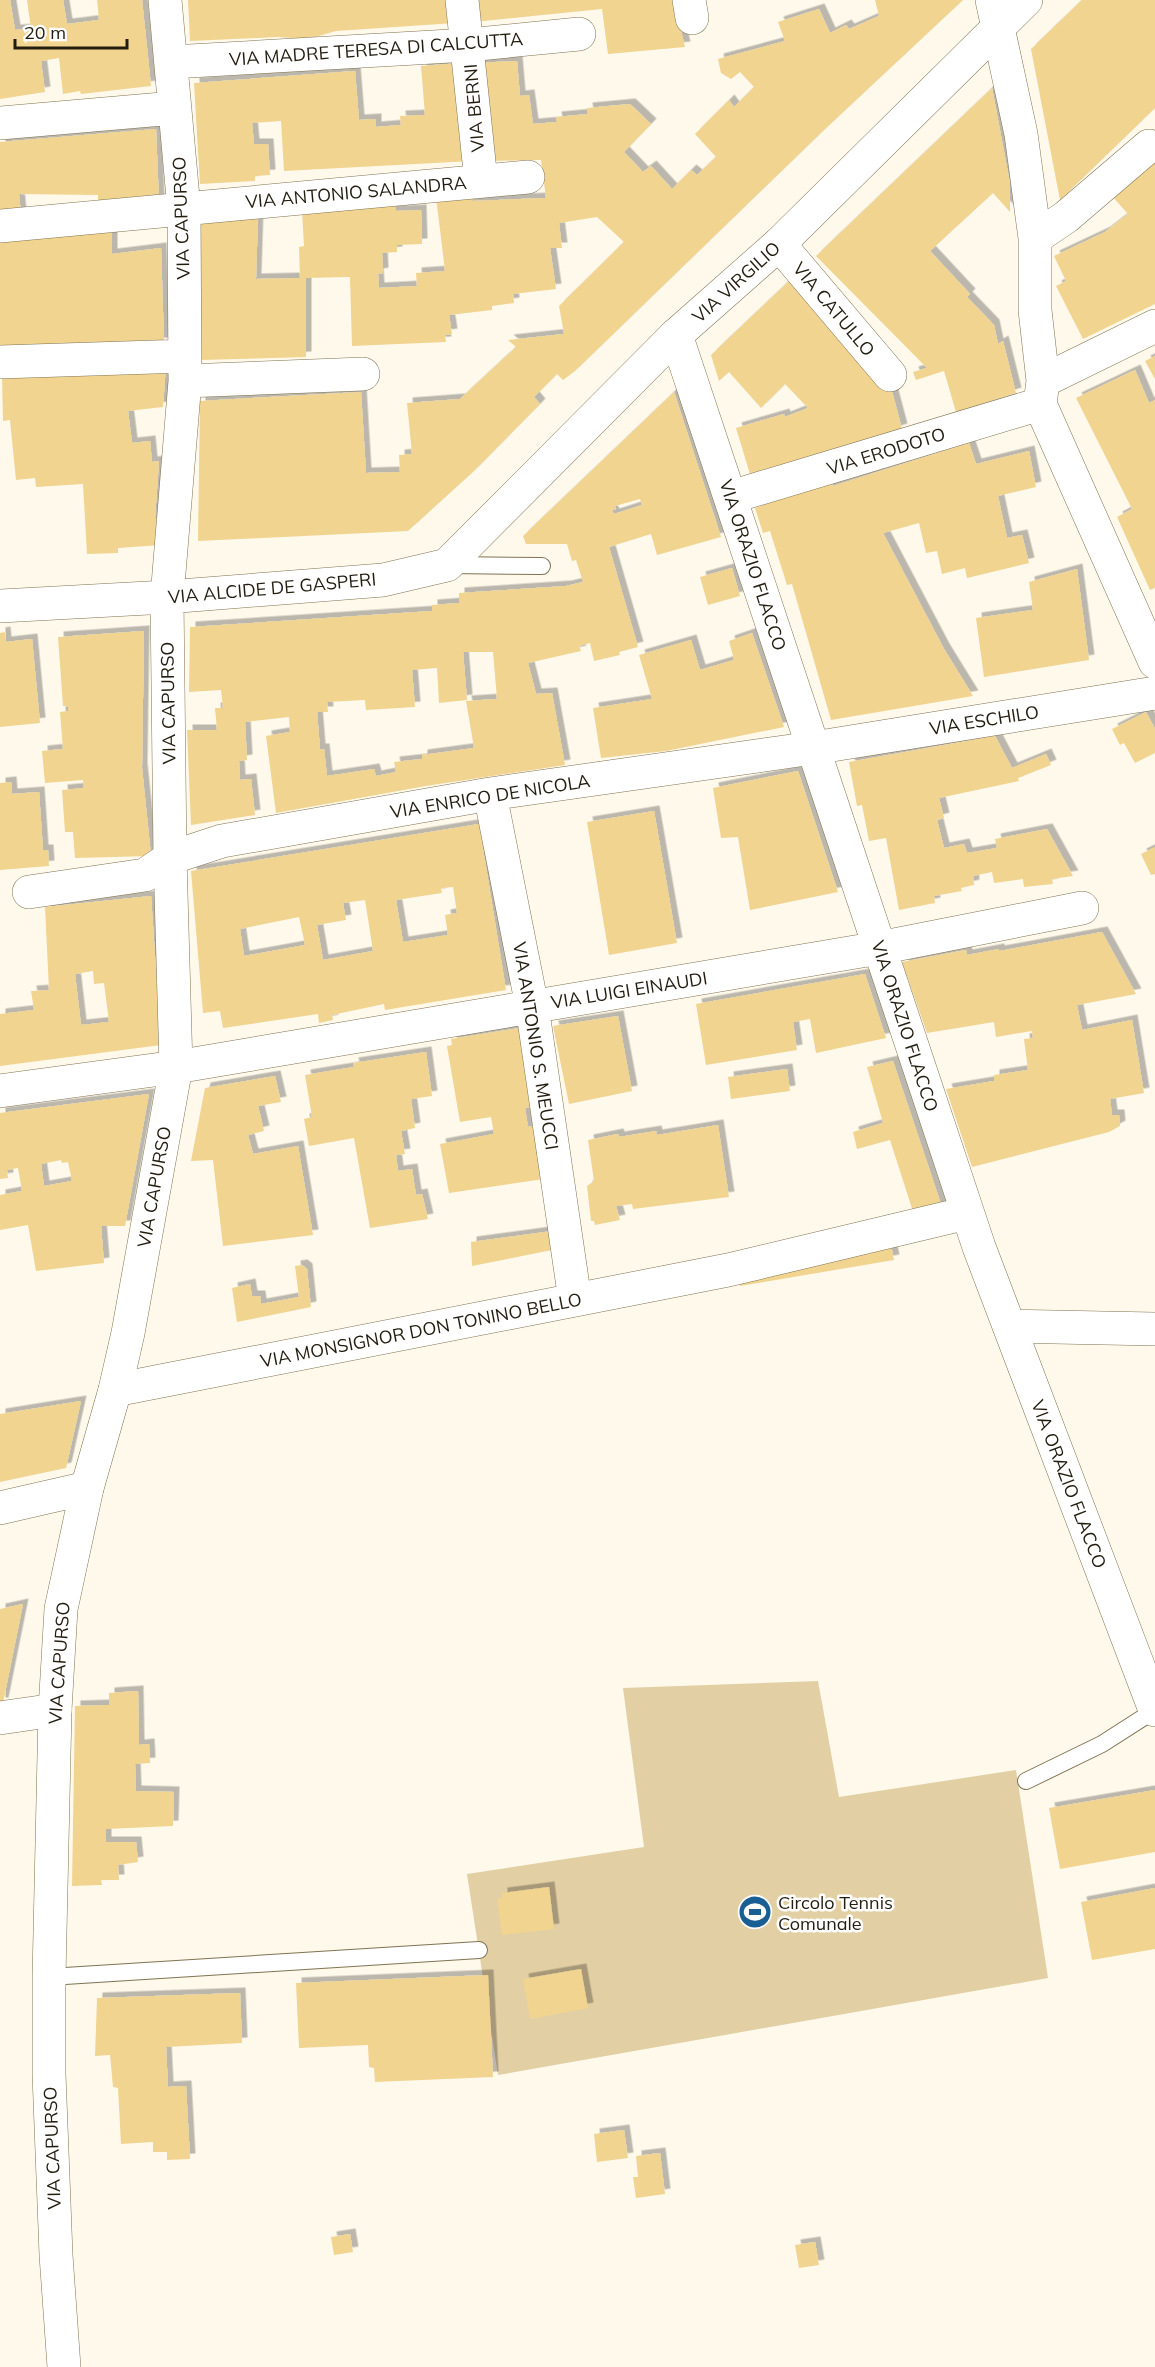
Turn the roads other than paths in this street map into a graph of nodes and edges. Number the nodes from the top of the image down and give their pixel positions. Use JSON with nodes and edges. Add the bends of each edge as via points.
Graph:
{"nodes":[{"id":1,"x":165,"y":0,"type":"edge"},
{"id":2,"x":462,"y":0,"type":"edge"},
{"id":3,"x":1026,"y":0,"type":"edge"},
{"id":4,"x":995,"y":13,"type":"edge"},
{"id":5,"x":579,"y":34,"type":"dead end"},
{"id":6,"x":468,"y":45,"type":"junction"},
{"id":7,"x":172,"y":62,"type":"junction"},
{"id":8,"x":174,"y":108,"type":"junction"},
{"id":9,"x":0,"y":123,"type":"edge"},
{"id":10,"x":1149,"y":146,"type":"dead end"},
{"id":11,"x":528,"y":177,"type":"dead end"},
{"id":12,"x":481,"y":181,"type":"junction"},
{"id":13,"x":184,"y":209,"type":"junction"},
{"id":14,"x":0,"y":226,"type":"edge"},
{"id":15,"x":1035,"y":238,"type":"junction"},
{"id":16,"x":779,"y":244,"type":"junction"},
{"id":17,"x":1155,"y":326,"type":"edge"},
{"id":18,"x":675,"y":335,"type":"junction"},
{"id":19,"x":0,"y":362,"type":"edge"},
{"id":20,"x":185,"y":369,"type":"junction"},
{"id":21,"x":363,"y":374,"type":"dead end"},
{"id":22,"x":890,"y":375,"type":"dead end"},
{"id":23,"x":1041,"y":393,"type":"junction"},
{"id":24,"x":731,"y":497,"type":"junction"},
{"id":25,"x":447,"y":565,"type":"junction"},
{"id":26,"x":542,"y":566,"type":"dead end"},
{"id":27,"x":167,"y":597,"type":"junction"},
{"id":28,"x":0,"y":606,"type":"edge"},
{"id":29,"x":1155,"y":662,"type":"edge"},
{"id":30,"x":1155,"y":693,"type":"edge"},
{"id":31,"x":813,"y":748,"type":"junction"},
{"id":32,"x":490,"y":794,"type":"junction"},
{"id":33,"x":170,"y":858,"type":"junction"},
{"id":34,"x":29,"y":892,"type":"dead end"},
{"id":35,"x":1082,"y":908,"type":"dead end"},
{"id":36,"x":879,"y":948,"type":"junction"},
{"id":37,"x":532,"y":1006,"type":"junction"},
{"id":38,"x":176,"y":1067,"type":"junction"},
{"id":39,"x":0,"y":1091,"type":"edge"},
{"id":40,"x":967,"y":1213,"type":"junction"},
{"id":41,"x":575,"y":1299,"type":"junction"},
{"id":42,"x":1009,"y":1326,"type":"junction"},
{"id":43,"x":1155,"y":1329,"type":"edge"},
{"id":44,"x":115,"y":1389,"type":"junction"},
{"id":45,"x":87,"y":1488,"type":"junction"},
{"id":46,"x":0,"y":1508,"type":"edge"},
{"id":47,"x":55,"y":1710,"type":"junction"},
{"id":48,"x":1155,"y":1710,"type":"edge"},
{"id":49,"x":0,"y":1718,"type":"edge"},
{"id":50,"x":1026,"y":1781,"type":"dead end"},
{"id":51,"x":479,"y":1950,"type":"dead end"},
{"id":52,"x":49,"y":1977,"type":"junction"},
{"id":53,"x":64,"y":2367,"type":"edge"}],
"edges":[{"from":1,"to":7,"type":"street","name":"VIA CAPURSO"},
{"from":2,"to":6,"type":"street","name":"VIA BERNI"},
{"from":3,"to":4,"type":"street","name":"VIA VIRGILIO"},
{"from":4,"to":15,"type":"street","via":[[1021,134]]},
{"from":4,"to":16,"type":"street","name":"VIA VIRGILIO"},
{"from":5,"to":6,"type":"street","name":"VIA MADRE TERESA DI CALCUTTA"},
{"from":6,"to":7,"type":"street","name":"VIA MADRE TERESA DI CALCUTTA"},
{"from":6,"to":12,"type":"street","name":"VIA BERNI"},
{"from":7,"to":8,"type":"street","name":"VIA CAPURSO"},
{"from":8,"to":9,"type":"street"},
{"from":8,"to":13,"type":"street","name":"VIA CAPURSO"},
{"from":10,"to":15,"type":"street","via":[[1066,217]]},
{"from":11,"to":12,"type":"street","name":"VIA ANTONIO SALANDRA"},
{"from":12,"to":13,"type":"street","name":"VIA ANTONIO SALANDRA"},
{"from":13,"to":14,"type":"street","name":"VIA ANTONIO SALANDRA"},
{"from":13,"to":20,"type":"street","name":"VIA CAPURSO"},
{"from":15,"to":23,"type":"street"},
{"from":16,"to":18,"type":"street","name":"VIA VIRGILIO"},
{"from":16,"to":22,"type":"street","name":"VIA CATULLO"},
{"from":17,"to":23,"type":"street","name":"VIA ERODOTO"},
{"from":18,"to":24,"type":"street","name":"VIA ORAZIO FLACCO"},
{"from":18,"to":25,"type":"street","name":"VIA VIRGILIO"},
{"from":19,"to":20,"type":"street"},
{"from":20,"to":21,"type":"street"},
{"from":20,"to":27,"type":"street","name":"VIA CAPURSO"},
{"from":23,"to":24,"type":"street","name":"VIA ERODOTO"},
{"from":23,"to":29,"type":"street"},
{"from":24,"to":31,"type":"street","name":"VIA ORAZIO FLACCO"},
{"from":25,"to":26,"type":"lane","name":"VIA ALCIDE DE GASPERI"},
{"from":25,"to":27,"type":"street","name":"VIA ALCIDE DE GASPERI","via":[[383,580]]},
{"from":27,"to":28,"type":"street","name":"VIA ALCIDE DE GASPERI"},
{"from":27,"to":33,"type":"street","name":"VIA CAPURSO"},
{"from":30,"to":31,"type":"street","name":"VIA ESCHILO"},
{"from":31,"to":32,"type":"street","name":"VIA ENRICO DE NICOLA"},
{"from":31,"to":36,"type":"street","name":"VIA ORAZIO FLACCO"},
{"from":32,"to":33,"type":"street","name":"VIA ENRICO DE NICOLA","via":[[222,841]]},
{"from":32,"to":37,"type":"street","name":"VIA ANTONIO S. MEUCCI"},
{"from":33,"to":34,"type":"street","name":"VIA ENRICO DE NICOLA","via":[[146,875]]},
{"from":33,"to":38,"type":"street","name":"VIA CAPURSO"},
{"from":35,"to":36,"type":"street","name":"VIA LUIGI EINAUDI"},
{"from":36,"to":37,"type":"street","name":"VIA LUIGI EINAUDI"},
{"from":36,"to":40,"type":"street","name":"VIA ORAZIO FLACCO"},
{"from":37,"to":38,"type":"street","name":"VIA LUIGI EINAUDI"},
{"from":37,"to":41,"type":"street","name":"VIA ANTONIO S. MEUCCI"},
{"from":38,"to":39,"type":"street","name":"VIA LUIGI EINAUDI"},
{"from":38,"to":44,"type":"street","name":"VIA CAPURSO"},
{"from":40,"to":41,"type":"street","name":"VIA MONSIGNOR DON TONINO BELLO","via":[[728,1270]]},
{"from":40,"to":42,"type":"street","name":"VIA ORAZIO FLACCO"},
{"from":41,"to":44,"type":"street","name":"VIA MONSIGNOR DON TONINO BELLO"},
{"from":42,"to":43,"type":"street"},
{"from":42,"to":48,"type":"street","name":"VIA ORAZIO FLACCO"},
{"from":44,"to":45,"type":"street","name":"VIA CAPURSO"},
{"from":45,"to":46,"type":"street"},
{"from":45,"to":47,"type":"street","name":"VIA CAPURSO","via":[[61,1609]]},
{"from":47,"to":49,"type":"street"},
{"from":47,"to":52,"type":"street","name":"VIA CAPURSO"},
{"from":48,"to":50,"type":"lane","via":[[1102,1744]]},
{"from":51,"to":52,"type":"lane"},
{"from":52,"to":53,"type":"street","name":"VIA CAPURSO","via":[[53,2187]]}]}
